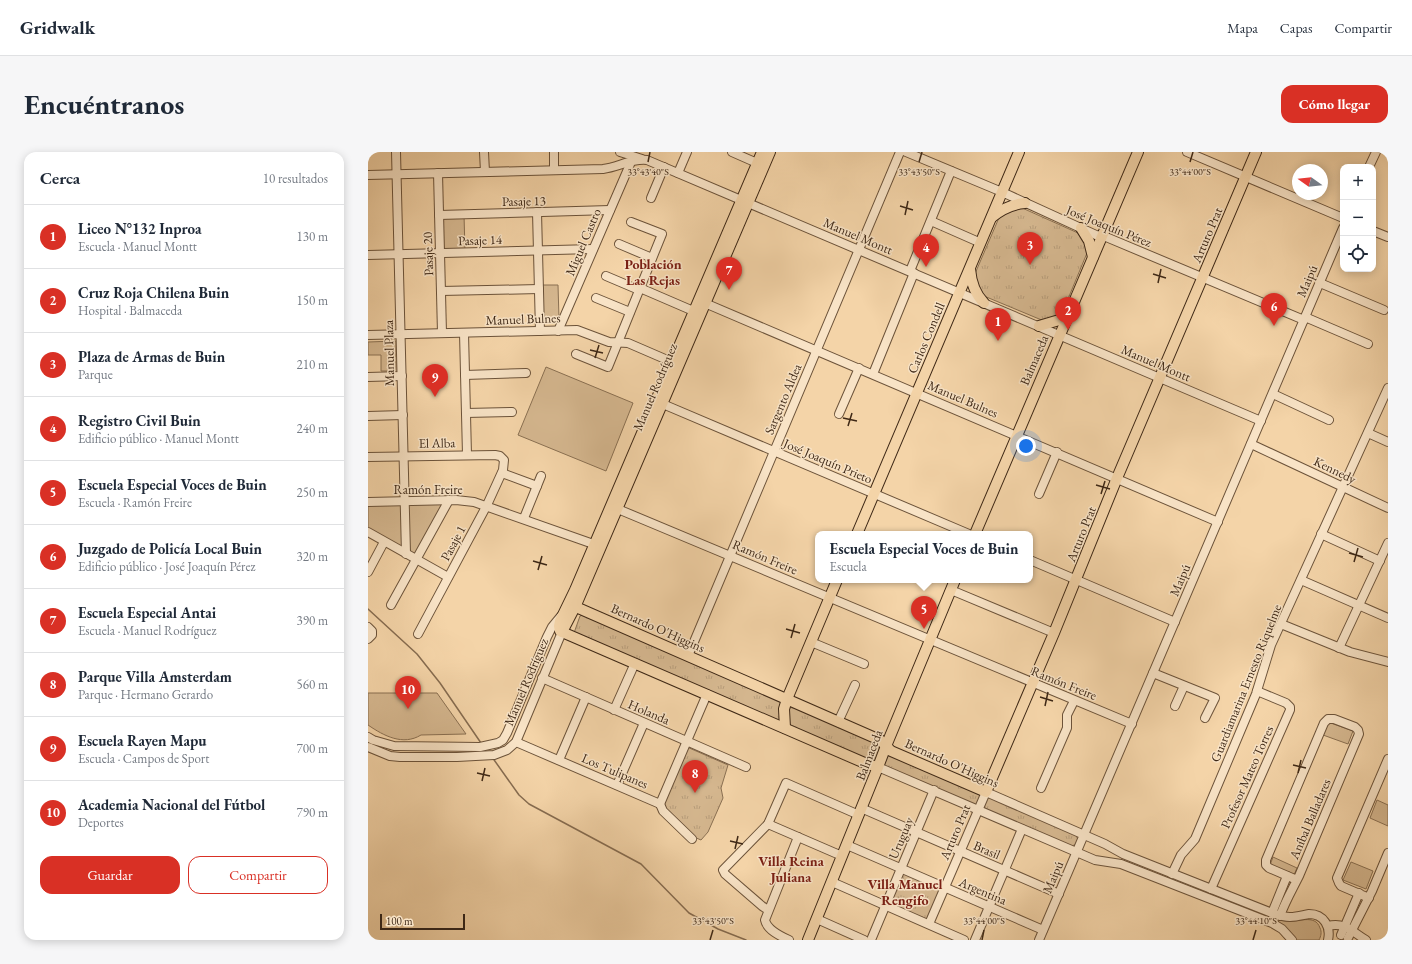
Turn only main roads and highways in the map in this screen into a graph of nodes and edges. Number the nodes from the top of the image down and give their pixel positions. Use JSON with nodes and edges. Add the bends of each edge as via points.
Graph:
{"nodes":[{"id":1,"x":762,"y":152,"type":"edge"},
{"id":2,"x":770,"y":152,"type":"edge"},
{"id":3,"x":1019,"y":152,"type":"edge"},
{"id":4,"x":1138,"y":152,"type":"edge"},
{"id":5,"x":1256,"y":152,"type":"edge"},
{"id":6,"x":745,"y":201,"type":"junction"},
{"id":7,"x":1025,"y":203,"type":"road end"},
{"id":8,"x":992,"y":217,"type":"junction"},
{"id":9,"x":1080,"y":228,"type":"road end"},
{"id":10,"x":1093,"y":257,"type":"junction"},
{"id":11,"x":970,"y":269,"type":"junction"},
{"id":12,"x":984,"y":303,"type":"road end"},
{"id":13,"x":697,"y":313,"type":"junction"},
{"id":14,"x":1066,"y":318,"type":"junction"},
{"id":15,"x":1039,"y":326,"type":"road end"},
{"id":16,"x":659,"y":402,"type":"junction"},
{"id":17,"x":858,"y":531,"type":"edge"},
{"id":18,"x":976,"y":531,"type":"edge"},
{"id":19,"x":836,"y":583,"type":"edge"},
{"id":20,"x":953,"y":586,"type":"edge"},
{"id":21,"x":569,"y":608,"type":"junction"},
{"id":22,"x":787,"y":699,"type":"junction"},
{"id":23,"x":785,"y":728,"type":"junction"},
{"id":24,"x":886,"y":746,"type":"junction"},
{"id":25,"x":878,"y":767,"type":"junction"},
{"id":26,"x":986,"y":792,"type":"joint"},
{"id":27,"x":808,"y":940,"type":"edge"}],
"edges":[{"from":1,"to":6,"type":"main road","name":"Manuel Rodríguez"},
{"from":2,"to":6,"type":"main road","name":"Manuel Rodríguez"},
{"from":3,"to":8,"type":"main road","name":"Carlos Condell"},
{"from":4,"to":10,"type":"main road","name":"Balmaceda"},
{"from":5,"to":26,"type":"main road","name":"Arturo Prat"},
{"from":6,"to":13,"type":"main road","name":"Manuel Rodríguez"},
{"from":7,"to":8,"type":"main road","via":[[1013,205]]},
{"from":8,"to":11,"type":"main road","name":"Carlos Condell"},
{"from":9,"to":10,"type":"main road","via":[[1089,241]]},
{"from":10,"to":14,"type":"main road","name":"Balmaceda"},
{"from":11,"to":12,"type":"main road","via":[[976,291]]},
{"from":11,"to":17,"type":"main road","name":"Carlos Condell"},
{"from":13,"to":16,"type":"main road","name":"Manuel Rodríguez"},
{"from":13,"to":16,"type":"main road","name":"Manuel Rodríguez","via":[[672,362]]},
{"from":14,"to":15,"type":"main road"},
{"from":14,"to":18,"type":"main road","name":"Balmaceda"},
{"from":16,"to":21,"type":"main road","name":"Manuel Rodríguez"},
{"from":19,"to":22,"type":"main road"},
{"from":20,"to":24,"type":"main road","name":"Balmaceda"},
{"from":21,"to":22,"type":"main road","name":"Bernardo O'Higgins"},
{"from":21,"to":23,"type":"main road","name":"Manuel Rodríguez","via":[[562,632]]},
{"from":22,"to":23,"type":"main road","via":[[784,709]]},
{"from":22,"to":24,"type":"main road","name":"Bernardo O'Higgins","via":[[880,740]]},
{"from":23,"to":25,"type":"main road"},
{"from":24,"to":25,"type":"main road","name":"Balmaceda"},
{"from":24,"to":26,"type":"main road","name":"Bernardo O'Higgins","via":[[891,751]]},
{"from":25,"to":27,"type":"main road","name":"Balmaceda"}]}
